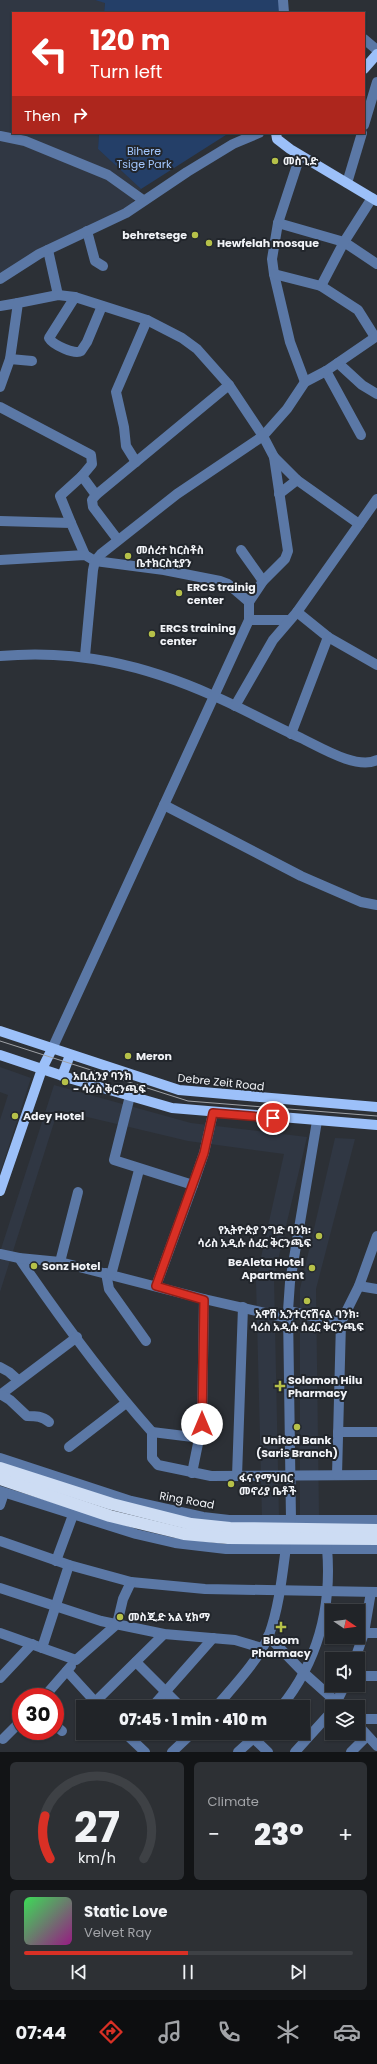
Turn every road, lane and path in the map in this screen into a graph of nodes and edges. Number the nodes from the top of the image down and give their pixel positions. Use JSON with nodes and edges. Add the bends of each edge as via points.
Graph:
{"nodes":[{"id":1,"x":282,"y":0,"type":"edge"},
{"id":2,"x":284,"y":12,"type":"edge"},
{"id":3,"x":365,"y":40,"type":"edge"},
{"id":4,"x":377,"y":50,"type":"edge"},
{"id":5,"x":377,"y":54,"type":"edge"},
{"id":6,"x":365,"y":68,"type":"edge"},
{"id":7,"x":377,"y":82,"type":"edge"},
{"id":8,"x":365,"y":123,"type":"edge"},
{"id":9,"x":257,"y":134,"type":"edge"},
{"id":10,"x":276,"y":134,"type":"edge"},
{"id":11,"x":362,"y":134,"type":"edge"},
{"id":12,"x":0,"y":136,"type":"edge"},
{"id":13,"x":300,"y":156,"type":"junction"},
{"id":14,"x":347,"y":183,"type":"junction"},
{"id":15,"x":144,"y":200,"type":"junction"},
{"id":16,"x":375,"y":200,"type":"edge"},
{"id":17,"x":278,"y":222,"type":"junction"},
{"id":18,"x":87,"y":231,"type":"junction"},
{"id":19,"x":344,"y":242,"type":"junction"},
{"id":20,"x":48,"y":250,"type":"junction"},
{"id":21,"x":377,"y":264,"type":"edge"},
{"id":22,"x":103,"y":266,"type":"dead end"},
{"id":23,"x":274,"y":274,"type":"junction"},
{"id":24,"x":0,"y":278,"type":"edge"},
{"id":25,"x":322,"y":286,"type":"junction"},
{"id":26,"x":58,"y":295,"type":"junction"},
{"id":27,"x":75,"y":297,"type":"junction"},
{"id":28,"x":18,"y":303,"type":"junction"},
{"id":29,"x":0,"y":306,"type":"edge"},
{"id":30,"x":102,"y":306,"type":"junction"},
{"id":31,"x":148,"y":320,"type":"junction"},
{"id":32,"x":376,"y":336,"type":"edge"},
{"id":33,"x":10,"y":358,"type":"junction"},
{"id":34,"x":32,"y":362,"type":"dead end"},
{"id":35,"x":338,"y":363,"type":"junction"},
{"id":36,"x":326,"y":371,"type":"junction"},
{"id":37,"x":305,"y":382,"type":"junction"},
{"id":38,"x":229,"y":384,"type":"junction"},
{"id":39,"x":0,"y":387,"type":"edge"},
{"id":40,"x":377,"y":394,"type":"edge"},
{"id":41,"x":0,"y":407,"type":"edge"},
{"id":42,"x":361,"y":435,"type":"dead end"},
{"id":43,"x":263,"y":436,"type":"junction"},
{"id":44,"x":274,"y":457,"type":"junction"},
{"id":45,"x":136,"y":462,"type":"junction"},
{"id":46,"x":82,"y":476,"type":"junction"},
{"id":47,"x":297,"y":480,"type":"junction"},
{"id":48,"x":279,"y":494,"type":"junction"},
{"id":49,"x":96,"y":495,"type":"junction"},
{"id":50,"x":377,"y":499,"type":"edge"},
{"id":51,"x":0,"y":521,"type":"edge"},
{"id":52,"x":71,"y":523,"type":"junction"},
{"id":53,"x":359,"y":524,"type":"junction"},
{"id":54,"x":118,"y":540,"type":"junction"},
{"id":55,"x":241,"y":550,"type":"dead end"},
{"id":56,"x":85,"y":555,"type":"junction"},
{"id":57,"x":0,"y":560,"type":"edge"},
{"id":58,"x":95,"y":561,"type":"junction"},
{"id":59,"x":263,"y":581,"type":"junction"},
{"id":60,"x":249,"y":602,"type":"junction"},
{"id":61,"x":297,"y":612,"type":"junction"},
{"id":62,"x":249,"y":620,"type":"junction"},
{"id":63,"x":288,"y":620,"type":"junction"},
{"id":64,"x":328,"y":637,"type":"junction"},
{"id":65,"x":0,"y":656,"type":"edge"},
{"id":66,"x":85,"y":656,"type":"junction"},
{"id":67,"x":377,"y":665,"type":"edge"},
{"id":68,"x":215,"y":696,"type":"junction"},
{"id":69,"x":235,"y":706,"type":"junction"},
{"id":70,"x":291,"y":734,"type":"junction"},
{"id":71,"x":375,"y":765,"type":"edge"},
{"id":72,"x":164,"y":805,"type":"junction"},
{"id":73,"x":377,"y":906,"type":"edge"},
{"id":74,"x":0,"y":1031,"type":"edge"},
{"id":75,"x":52,"y":1049,"type":"junction"},
{"id":76,"x":0,"y":1055,"type":"edge"},
{"id":77,"x":70,"y":1055,"type":"junction"},
{"id":78,"x":42,"y":1069,"type":"junction"},
{"id":79,"x":62,"y":1076,"type":"junction"},
{"id":80,"x":130,"y":1096,"type":"junction"},
{"id":81,"x":377,"y":1107,"type":"edge"},
{"id":82,"x":213,"y":1113,"type":"junction"},
{"id":83,"x":317,"y":1121,"type":"junction"},
{"id":84,"x":377,"y":1125,"type":"edge"},
{"id":85,"x":139,"y":1170,"type":"junction"},
{"id":86,"x":193,"y":1185,"type":"junction"},
{"id":87,"x":0,"y":1190,"type":"edge"},
{"id":88,"x":78,"y":1192,"type":"dead end"},
{"id":89,"x":377,"y":1236,"type":"edge"},
{"id":90,"x":0,"y":1254,"type":"edge"},
{"id":91,"x":19,"y":1258,"type":"junction"},
{"id":92,"x":60,"y":1262,"type":"junction"},
{"id":93,"x":108,"y":1274,"type":"junction"},
{"id":94,"x":156,"y":1286,"type":"junction"},
{"id":95,"x":359,"y":1286,"type":"junction"},
{"id":96,"x":377,"y":1289,"type":"edge"},
{"id":97,"x":204,"y":1300,"type":"junction"},
{"id":98,"x":243,"y":1307,"type":"junction"},
{"id":99,"x":288,"y":1314,"type":"junction"},
{"id":100,"x":341,"y":1322,"type":"junction"},
{"id":101,"x":77,"y":1337,"type":"junction"},
{"id":102,"x":146,"y":1341,"type":"dead end"},
{"id":103,"x":0,"y":1367,"type":"edge"},
{"id":104,"x":18,"y":1380,"type":"junction"},
{"id":105,"x":1,"y":1395,"type":"edge"},
{"id":106,"x":126,"y":1403,"type":"junction"},
{"id":107,"x":49,"y":1422,"type":"dead end"},
{"id":108,"x":152,"y":1432,"type":"junction"},
{"id":109,"x":338,"y":1432,"type":"junction"},
{"id":110,"x":377,"y":1432,"type":"edge"},
{"id":111,"x":200,"y":1438,"type":"junction"},
{"id":112,"x":69,"y":1447,"type":"dead end"},
{"id":113,"x":0,"y":1458,"type":"edge"},
{"id":114,"x":0,"y":1468,"type":"edge"},
{"id":115,"x":192,"y":1473,"type":"junction"},
{"id":116,"x":289,"y":1475,"type":"junction"},
{"id":117,"x":337,"y":1475,"type":"junction"},
{"id":118,"x":377,"y":1475,"type":"edge"},
{"id":119,"x":237,"y":1476,"type":"junction"},
{"id":120,"x":0,"y":1479,"type":"edge"},
{"id":121,"x":2,"y":1492,"type":"edge"},
{"id":122,"x":0,"y":1506,"type":"edge"},
{"id":123,"x":73,"y":1515,"type":"junction"},
{"id":124,"x":291,"y":1520,"type":"junction"},
{"id":125,"x":377,"y":1520,"type":"edge"},
{"id":126,"x":377,"y":1530,"type":"edge"},
{"id":127,"x":377,"y":1539,"type":"edge"},
{"id":128,"x":0,"y":1541,"type":"edge"},
{"id":129,"x":286,"y":1548,"type":"junction"},
{"id":130,"x":327,"y":1548,"type":"junction"},
{"id":131,"x":377,"y":1549,"type":"edge"},
{"id":132,"x":56,"y":1560,"type":"junction"},
{"id":133,"x":69,"y":1565,"type":"junction"},
{"id":134,"x":130,"y":1582,"type":"junction"},
{"id":135,"x":0,"y":1588,"type":"edge"},
{"id":136,"x":281,"y":1590,"type":"junction"},
{"id":137,"x":329,"y":1591,"type":"junction"},
{"id":138,"x":374,"y":1592,"type":"edge"},
{"id":139,"x":55,"y":1606,"type":"junction"},
{"id":140,"x":117,"y":1624,"type":"junction"},
{"id":141,"x":365,"y":1629,"type":"edge"},
{"id":142,"x":0,"y":1633,"type":"edge"},
{"id":143,"x":365,"y":1633,"type":"edge"},
{"id":144,"x":377,"y":1633,"type":"edge"},
{"id":145,"x":164,"y":1634,"type":"junction"},
{"id":146,"x":268,"y":1636,"type":"junction"},
{"id":147,"x":213,"y":1638,"type":"junction"},
{"id":148,"x":32,"y":1644,"type":"junction"},
{"id":149,"x":42,"y":1648,"type":"junction"},
{"id":150,"x":262,"y":1648,"type":"junction"},
{"id":151,"x":76,"y":1660,"type":"junction"},
{"id":152,"x":136,"y":1662,"type":"junction"},
{"id":153,"x":67,"y":1671,"type":"junction"},
{"id":154,"x":304,"y":1673,"type":"junction"},
{"id":155,"x":365,"y":1676,"type":"edge"},
{"id":156,"x":377,"y":1676,"type":"edge"},
{"id":157,"x":0,"y":1678,"type":"edge"},
{"id":158,"x":52,"y":1688,"type":"edge"},
{"id":159,"x":166,"y":1691,"type":"junction"},
{"id":160,"x":93,"y":1700,"type":"edge"},
{"id":161,"x":102,"y":1700,"type":"edge"},
{"id":162,"x":158,"y":1700,"type":"edge"},
{"id":163,"x":174,"y":1700,"type":"edge"},
{"id":164,"x":224,"y":1700,"type":"edge"},
{"id":165,"x":286,"y":1700,"type":"edge"},
{"id":166,"x":333,"y":1700,"type":"edge"},
{"id":167,"x":325,"y":1719,"type":"edge"},
{"id":168,"x":365,"y":1719,"type":"edge"},
{"id":169,"x":377,"y":1719,"type":"edge"},
{"id":170,"x":12,"y":1730,"type":"edge"},
{"id":171,"x":365,"y":1733,"type":"edge"},
{"id":172,"x":368,"y":1736,"type":"junction"},
{"id":173,"x":3,"y":1739,"type":"dead end"},
{"id":174,"x":132,"y":1740,"type":"edge"},
{"id":175,"x":185,"y":1740,"type":"edge"},
{"id":176,"x":249,"y":1740,"type":"edge"},
{"id":177,"x":258,"y":1740,"type":"edge"},
{"id":178,"x":377,"y":1746,"type":"edge"},
{"id":179,"x":145,"y":1752,"type":"edge"},
{"id":180,"x":172,"y":1752,"type":"edge"},
{"id":181,"x":238,"y":1752,"type":"edge"},
{"id":182,"x":268,"y":1752,"type":"edge"},
{"id":183,"x":295,"y":1752,"type":"edge"},
{"id":184,"x":351,"y":1752,"type":"edge"}],
"edges":[{"from":1,"to":2,"type":"street"},
{"from":3,"to":4,"type":"street"},
{"from":5,"to":6,"type":"main road"},
{"from":7,"to":8,"type":"street"},
{"from":9,"to":15,"type":"street","via":[[233,144]]},
{"from":10,"to":13,"type":"main road","via":[[283,145]]},
{"from":11,"to":14,"type":"street"},
{"from":12,"to":15,"type":"street","via":[[25,141],[108,175]]},
{"from":13,"to":14,"type":"main road"},
{"from":13,"to":17,"type":"street"},
{"from":14,"to":16,"type":"main road"},
{"from":15,"to":18,"type":"street","via":[[126,213]]},
{"from":16,"to":19,"type":"street"},
{"from":17,"to":19,"type":"street"},
{"from":17,"to":23,"type":"street","via":[[272,259]]},
{"from":18,"to":20,"type":"street"},
{"from":18,"to":22,"type":"street","via":[[95,261]]},
{"from":19,"to":21,"type":"street"},
{"from":19,"to":25,"type":"street"},
{"from":20,"to":24,"type":"street"},
{"from":20,"to":26,"type":"street"},
{"from":23,"to":25,"type":"street"},
{"from":23,"to":37,"type":"street","via":[[290,342]]},
{"from":25,"to":32,"type":"street","via":[[358,310]]},
{"from":26,"to":27,"type":"street"},
{"from":26,"to":28,"type":"street"},
{"from":27,"to":30,"type":"street"},
{"from":27,"to":30,"type":"street","via":[[49,338],[52,342],[74,352],[81,351],[87,342]]},
{"from":28,"to":29,"type":"street"},
{"from":28,"to":33,"type":"street"},
{"from":30,"to":31,"type":"street"},
{"from":31,"to":38,"type":"street","via":[[188,342]]},
{"from":31,"to":45,"type":"street","via":[[116,392],[126,446]]},
{"from":32,"to":35,"type":"street"},
{"from":33,"to":34,"type":"street"},
{"from":33,"to":39,"type":"street"},
{"from":35,"to":36,"type":"street"},
{"from":35,"to":40,"type":"street","via":[[362,385]]},
{"from":36,"to":37,"type":"street"},
{"from":36,"to":42,"type":"street"},
{"from":37,"to":43,"type":"street","via":[[287,409]]},
{"from":38,"to":43,"type":"street"},
{"from":38,"to":45,"type":"street"},
{"from":41,"to":46,"type":"street","via":[[91,455],[92,464]]},
{"from":43,"to":44,"type":"street"},
{"from":43,"to":54,"type":"street","via":[[177,494]]},
{"from":44,"to":47,"type":"street"},
{"from":44,"to":48,"type":"street"},
{"from":45,"to":49,"type":"street"},
{"from":46,"to":49,"type":"street"},
{"from":46,"to":52,"type":"street","via":[[60,496]]},
{"from":47,"to":48,"type":"street"},
{"from":47,"to":53,"type":"street"},
{"from":48,"to":59,"type":"street","via":[[288,551],[285,559]]},
{"from":49,"to":54,"type":"street","via":[[92,500],[93,507]]},
{"from":50,"to":53,"type":"street"},
{"from":51,"to":52,"type":"street"},
{"from":52,"to":56,"type":"street"},
{"from":53,"to":61,"type":"street"},
{"from":54,"to":58,"type":"street"},
{"from":55,"to":59,"type":"street"},
{"from":56,"to":57,"type":"street"},
{"from":56,"to":58,"type":"street"},
{"from":58,"to":60,"type":"street","via":[[164,570],[220,581],[228,584]]},
{"from":58,"to":66,"type":"street"},
{"from":59,"to":60,"type":"street"},
{"from":60,"to":62,"type":"street"},
{"from":61,"to":63,"type":"street"},
{"from":61,"to":64,"type":"street"},
{"from":62,"to":63,"type":"street"},
{"from":62,"to":68,"type":"street"},
{"from":63,"to":69,"type":"street","via":[[273,640]]},
{"from":64,"to":67,"type":"street"},
{"from":64,"to":70,"type":"street"},
{"from":65,"to":66,"type":"street"},
{"from":66,"to":68,"type":"street","via":[[141,669]]},
{"from":68,"to":69,"type":"street"},
{"from":68,"to":72,"type":"street"},
{"from":69,"to":70,"type":"street"},
{"from":70,"to":71,"type":"street","via":[[357,762]]},
{"from":72,"to":73,"type":"street","via":[[301,876],[361,902]]},
{"from":72,"to":75,"type":"street"},
{"from":74,"to":75,"type":"main road","name":"Debre Zeit Road"},
{"from":75,"to":77,"type":"main road","name":"Debre Zeit Road"},
{"from":75,"to":78,"type":"main road"},
{"from":76,"to":78,"type":"main road"},
{"from":77,"to":79,"type":"main road"},
{"from":77,"to":81,"type":"main road","name":"Debre Zeit Road","via":[[186,1092]]},
{"from":78,"to":79,"type":"main road"},
{"from":78,"to":87,"type":"main road"},
{"from":79,"to":80,"type":"main road"},
{"from":80,"to":82,"type":"main road","via":[[172,1108]]},
{"from":80,"to":85,"type":"street","via":[[113,1157],[117,1162]]},
{"from":82,"to":83,"type":"main road"},
{"from":82,"to":86,"type":"street","via":[[204,1153]]},
{"from":83,"to":84,"type":"main road"},
{"from":83,"to":99,"type":"street","via":[[290,1282]]},
{"from":85,"to":86,"type":"street"},
{"from":85,"to":93,"type":"street"},
{"from":86,"to":94,"type":"street"},
{"from":88,"to":92,"type":"street"},
{"from":89,"to":95,"type":"street"},
{"from":90,"to":91,"type":"street"},
{"from":91,"to":92,"type":"street"},
{"from":91,"to":101,"type":"street"},
{"from":92,"to":93,"type":"street"},
{"from":93,"to":94,"type":"street"},
{"from":93,"to":102,"type":"street","via":[[109,1289]]},
{"from":94,"to":97,"type":"street"},
{"from":95,"to":96,"type":"street"},
{"from":95,"to":100,"type":"street"},
{"from":97,"to":98,"type":"street"},
{"from":97,"to":111,"type":"street"},
{"from":98,"to":99,"type":"street"},
{"from":98,"to":119,"type":"street"},
{"from":99,"to":100,"type":"street"},
{"from":99,"to":116,"type":"street"},
{"from":100,"to":109,"type":"street"},
{"from":101,"to":104,"type":"street"},
{"from":101,"to":106,"type":"street"},
{"from":103,"to":104,"type":"street"},
{"from":104,"to":105,"type":"street"},
{"from":105,"to":107,"type":"street","via":[[27,1416],[36,1416]]},
{"from":106,"to":108,"type":"street"},
{"from":106,"to":112,"type":"street"},
{"from":108,"to":111,"type":"street"},
{"from":108,"to":115,"type":"street","via":[[154,1462]]},
{"from":109,"to":110,"type":"street"},
{"from":109,"to":117,"type":"street"},
{"from":111,"to":115,"type":"street"},
{"from":113,"to":124,"type":"street","name":"Ring Road","via":[[131,1502],[170,1511],[229,1520]]},
{"from":114,"to":126,"type":"highway","name":"Ring Road","via":[[112,1504],[191,1524],[230,1528]]},
{"from":115,"to":119,"type":"street"},
{"from":116,"to":117,"type":"street"},
{"from":116,"to":119,"type":"street"},
{"from":116,"to":124,"type":"street"},
{"from":117,"to":118,"type":"street"},
{"from":120,"to":127,"type":"highway","via":[[110,1516],[184,1534],[228,1538]]},
{"from":121,"to":122,"type":"street"},
{"from":121,"to":123,"type":"street"},
{"from":123,"to":129,"type":"street","via":[[175,1543],[226,1549]]},
{"from":123,"to":132,"type":"street"},
{"from":124,"to":125,"type":"street","name":"Ring Road"},
{"from":128,"to":132,"type":"street"},
{"from":129,"to":130,"type":"street"},
{"from":129,"to":136,"type":"street"},
{"from":130,"to":131,"type":"street"},
{"from":130,"to":137,"type":"street"},
{"from":132,"to":133,"type":"street"},
{"from":133,"to":134,"type":"street"},
{"from":133,"to":139,"type":"street"},
{"from":134,"to":136,"type":"street","via":[[205,1589]]},
{"from":134,"to":140,"type":"street"},
{"from":135,"to":139,"type":"street"},
{"from":136,"to":137,"type":"street"},
{"from":136,"to":146,"type":"street"},
{"from":137,"to":138,"type":"street"},
{"from":137,"to":154,"type":"street","via":[[319,1640]]},
{"from":138,"to":141,"type":"street"},
{"from":139,"to":140,"type":"street"},
{"from":139,"to":149,"type":"street"},
{"from":140,"to":145,"type":"street"},
{"from":140,"to":151,"type":"street"},
{"from":142,"to":148,"type":"street"},
{"from":143,"to":144,"type":"street"},
{"from":145,"to":147,"type":"street"},
{"from":145,"to":152,"type":"street"},
{"from":146,"to":150,"type":"street"},
{"from":146,"to":154,"type":"street"},
{"from":147,"to":150,"type":"street","via":[[235,1640]]},
{"from":147,"to":159,"type":"street"},
{"from":148,"to":149,"type":"street"},
{"from":148,"to":157,"type":"street"},
{"from":149,"to":151,"type":"street"},
{"from":150,"to":164,"type":"street"},
{"from":151,"to":153,"type":"street"},
{"from":152,"to":159,"type":"street"},
{"from":152,"to":161,"type":"street"},
{"from":153,"to":158,"type":"street"},
{"from":153,"to":160,"type":"street"},
{"from":154,"to":165,"type":"street"},
{"from":154,"to":166,"type":"street"},
{"from":155,"to":156,"type":"street"},
{"from":159,"to":162,"type":"street"},
{"from":159,"to":163,"type":"street"},
{"from":167,"to":183,"type":"street"},
{"from":168,"to":169,"type":"street"},
{"from":170,"to":173,"type":"street"},
{"from":171,"to":172,"type":"street"},
{"from":172,"to":178,"type":"street"},
{"from":172,"to":184,"type":"street"},
{"from":174,"to":179,"type":"street"},
{"from":175,"to":180,"type":"street"},
{"from":176,"to":181,"type":"street"},
{"from":177,"to":182,"type":"street"}]}
